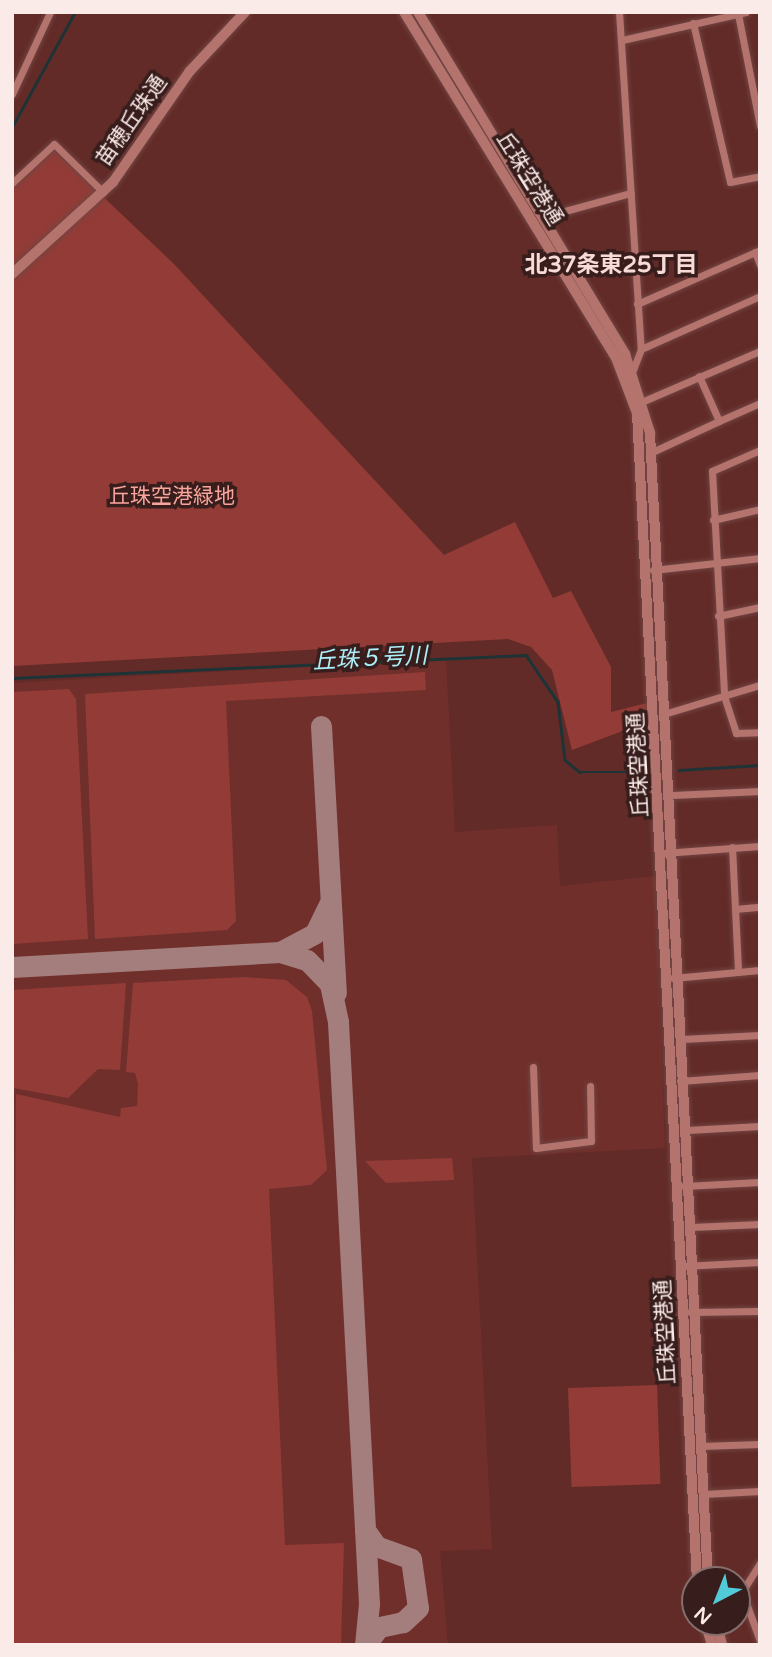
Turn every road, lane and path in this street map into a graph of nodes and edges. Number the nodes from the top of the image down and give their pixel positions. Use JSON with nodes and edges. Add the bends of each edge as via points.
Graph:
{"nodes":[{"id":1,"x":50,"y":12,"type":"edge"},
{"id":2,"x":245,"y":12,"type":"edge"},
{"id":3,"x":404,"y":12,"type":"edge"},
{"id":4,"x":418,"y":12,"type":"edge"},
{"id":5,"x":619,"y":12,"type":"edge"},
{"id":6,"x":742,"y":13,"type":"edge"},
{"id":7,"x":693,"y":23,"type":"junction"},
{"id":8,"x":622,"y":40,"type":"junction"},
{"id":9,"x":12,"y":94,"type":"edge"},
{"id":10,"x":760,"y":126,"type":"edge"},
{"id":11,"x":760,"y":176,"type":"edge"},
{"id":12,"x":12,"y":183,"type":"edge"},
{"id":13,"x":103,"y":192,"type":"junction"},
{"id":14,"x":631,"y":193,"type":"junction"},
{"id":15,"x":542,"y":217,"type":"junction"},
{"id":16,"x":757,"y":251,"type":"edge"},
{"id":17,"x":760,"y":265,"type":"edge"},
{"id":18,"x":12,"y":275,"type":"edge"},
{"id":19,"x":760,"y":296,"type":"edge"},
{"id":20,"x":637,"y":304,"type":"junction"},
{"id":21,"x":641,"y":349,"type":"junction"},
{"id":22,"x":760,"y":351,"type":"edge"},
{"id":23,"x":630,"y":376,"type":"junction"},
{"id":24,"x":699,"y":376,"type":"junction"},
{"id":25,"x":639,"y":402,"type":"junction"},
{"id":26,"x":760,"y":403,"type":"edge"},
{"id":27,"x":719,"y":421,"type":"junction"},
{"id":28,"x":760,"y":450,"type":"edge"},
{"id":29,"x":647,"y":454,"type":"junction"},
{"id":30,"x":760,"y":509,"type":"edge"},
{"id":31,"x":713,"y":520,"type":"junction"},
{"id":32,"x":760,"y":558,"type":"edge"},
{"id":33,"x":716,"y":568,"type":"junction"},
{"id":34,"x":654,"y":570,"type":"junction"},
{"id":35,"x":760,"y":607,"type":"edge"},
{"id":36,"x":718,"y":616,"type":"junction"},
{"id":37,"x":760,"y":685,"type":"edge"},
{"id":38,"x":724,"y":696,"type":"junction"},
{"id":39,"x":667,"y":713,"type":"junction"},
{"id":40,"x":760,"y":732,"type":"edge"},
{"id":41,"x":760,"y":791,"type":"edge"},
{"id":42,"x":671,"y":795,"type":"junction"},
{"id":43,"x":760,"y":846,"type":"edge"},
{"id":44,"x":732,"y":848,"type":"junction"},
{"id":45,"x":668,"y":852,"type":"junction"},
{"id":46,"x":760,"y":907,"type":"edge"},
{"id":47,"x":735,"y":909,"type":"junction"},
{"id":48,"x":760,"y":970,"type":"edge"},
{"id":49,"x":738,"y":971,"type":"junction"},
{"id":50,"x":674,"y":978,"type":"junction"},
{"id":51,"x":760,"y":1035,"type":"edge"},
{"id":52,"x":682,"y":1039,"type":"junction"},
{"id":53,"x":533,"y":1066,"type":"dead end"},
{"id":54,"x":760,"y":1075,"type":"edge"},
{"id":55,"x":679,"y":1081,"type":"junction"},
{"id":56,"x":590,"y":1086,"type":"dead end"},
{"id":57,"x":760,"y":1126,"type":"edge"},
{"id":58,"x":687,"y":1130,"type":"junction"},
{"id":59,"x":760,"y":1182,"type":"edge"},
{"id":60,"x":684,"y":1186,"type":"junction"},
{"id":61,"x":760,"y":1224,"type":"edge"},
{"id":62,"x":691,"y":1227,"type":"junction"},
{"id":63,"x":760,"y":1262,"type":"edge"},
{"id":64,"x":687,"y":1266,"type":"junction"},
{"id":65,"x":760,"y":1311,"type":"edge"},
{"id":66,"x":689,"y":1312,"type":"junction"},
{"id":67,"x":760,"y":1444,"type":"edge"},
{"id":68,"x":700,"y":1446,"type":"junction"},
{"id":69,"x":760,"y":1491,"type":"edge"},
{"id":70,"x":703,"y":1494,"type":"junction"},
{"id":71,"x":760,"y":1563,"type":"edge"},
{"id":72,"x":697,"y":1566,"type":"edge"},
{"id":73,"x":707,"y":1566,"type":"edge"},
{"id":74,"x":760,"y":1641,"type":"edge"}],
"edges":[{"from":1,"to":9,"type":"street"},
{"from":2,"to":13,"type":"main road","name":"苗穂丘珠通","via":[[190,71]]},
{"from":3,"to":23,"type":"main road","name":"丘珠空港通"},
{"from":4,"to":15,"type":"main road","name":"丘珠空港通"},
{"from":5,"to":8,"type":"street"},
{"from":6,"to":7,"type":"street"},
{"from":6,"to":10,"type":"street"},
{"from":7,"to":8,"type":"street"},
{"from":7,"to":11,"type":"street","via":[[730,182]]},
{"from":8,"to":14,"type":"street"},
{"from":12,"to":13,"type":"street","via":[[54,144]]},
{"from":13,"to":18,"type":"main road","name":"苗穂丘珠通"},
{"from":14,"to":15,"type":"street"},
{"from":14,"to":20,"type":"street"},
{"from":15,"to":23,"type":"main road","name":"丘珠空港通"},
{"from":16,"to":17,"type":"street"},
{"from":16,"to":20,"type":"street"},
{"from":19,"to":21,"type":"street"},
{"from":20,"to":21,"type":"street"},
{"from":21,"to":23,"type":"street"},
{"from":22,"to":24,"type":"street"},
{"from":23,"to":25,"type":"main road","name":"丘珠空港通"},
{"from":24,"to":25,"type":"street"},
{"from":24,"to":27,"type":"street"},
{"from":25,"to":29,"type":"main road","name":"丘珠空港通"},
{"from":26,"to":27,"type":"street"},
{"from":27,"to":29,"type":"street"},
{"from":28,"to":31,"type":"street","via":[[712,471]]},
{"from":29,"to":34,"type":"main road","name":"丘珠空港通"},
{"from":30,"to":31,"type":"street"},
{"from":31,"to":33,"type":"street"},
{"from":32,"to":33,"type":"street"},
{"from":33,"to":34,"type":"street"},
{"from":33,"to":36,"type":"street"},
{"from":34,"to":39,"type":"main road","name":"丘珠空港通"},
{"from":34,"to":45,"type":"main road","name":"丘珠空港通"},
{"from":35,"to":36,"type":"street"},
{"from":36,"to":38,"type":"street"},
{"from":37,"to":38,"type":"street"},
{"from":38,"to":39,"type":"street"},
{"from":38,"to":40,"type":"street","via":[[736,733]]},
{"from":39,"to":42,"type":"main road","name":"丘珠空港通"},
{"from":41,"to":42,"type":"street"},
{"from":42,"to":45,"type":"main road","name":"丘珠空港通"},
{"from":43,"to":44,"type":"street"},
{"from":44,"to":45,"type":"street"},
{"from":44,"to":47,"type":"street"},
{"from":45,"to":50,"type":"main road","name":"丘珠空港通"},
{"from":46,"to":47,"type":"street"},
{"from":47,"to":49,"type":"street"},
{"from":48,"to":49,"type":"street"},
{"from":49,"to":50,"type":"street"},
{"from":50,"to":52,"type":"main road","name":"丘珠空港通"},
{"from":50,"to":55,"type":"main road","name":"丘珠空港通"},
{"from":51,"to":52,"type":"street"},
{"from":52,"to":55,"type":"main road","name":"丘珠空港通"},
{"from":53,"to":56,"type":"street","via":[[536,1148],[591,1141]]},
{"from":54,"to":55,"type":"street"},
{"from":55,"to":58,"type":"main road","name":"丘珠空港通"},
{"from":55,"to":60,"type":"main road","name":"丘珠空港通"},
{"from":57,"to":58,"type":"street"},
{"from":58,"to":60,"type":"main road","name":"丘珠空港通"},
{"from":59,"to":60,"type":"street"},
{"from":60,"to":62,"type":"main road","name":"丘珠空港通"},
{"from":60,"to":64,"type":"main road","name":"丘珠空港通"},
{"from":61,"to":62,"type":"street"},
{"from":62,"to":64,"type":"main road","name":"丘珠空港通"},
{"from":63,"to":64,"type":"street"},
{"from":64,"to":66,"type":"main road","name":"丘珠空港通"},
{"from":65,"to":66,"type":"street"},
{"from":66,"to":68,"type":"main road","name":"丘珠空港通"},
{"from":66,"to":72,"type":"main road","name":"丘珠空港通"},
{"from":67,"to":68,"type":"street"},
{"from":68,"to":70,"type":"main road","name":"丘珠空港通"},
{"from":69,"to":70,"type":"street"},
{"from":70,"to":73,"type":"main road","name":"丘珠空港通"},
{"from":71,"to":74,"type":"street","via":[[742,1592]]}]}
